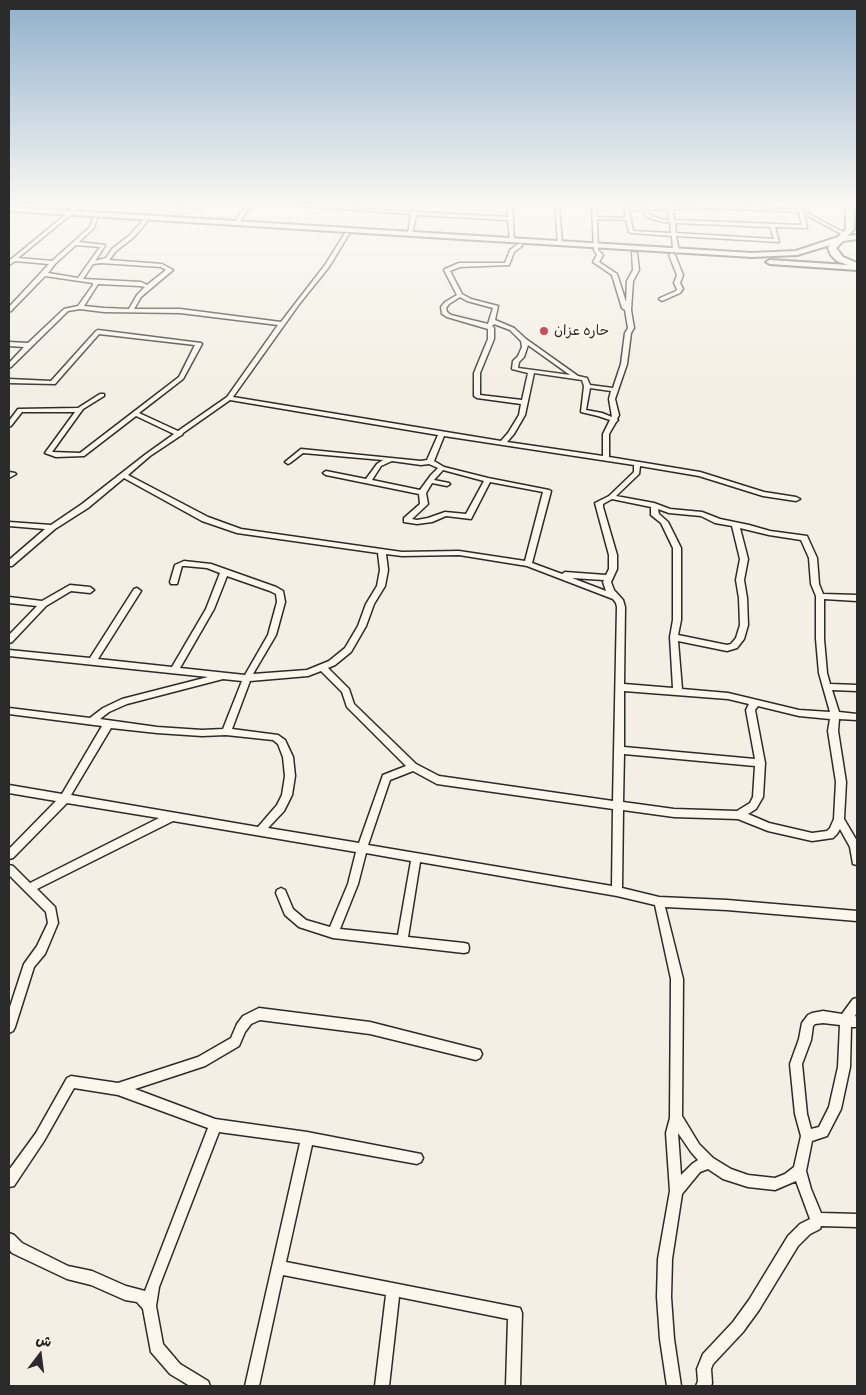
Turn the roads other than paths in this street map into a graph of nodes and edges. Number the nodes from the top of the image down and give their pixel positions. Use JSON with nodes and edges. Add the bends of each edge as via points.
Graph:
{"nodes":[{"id":1,"x":46,"y":271,"type":"edge"},
{"id":2,"x":86,"y":271,"type":"edge"},
{"id":3,"x":169,"y":271,"type":"edge"},
{"id":4,"x":323,"y":271,"type":"edge"},
{"id":5,"x":449,"y":271,"type":"edge"},
{"id":6,"x":610,"y":271,"type":"edge"},
{"id":7,"x":635,"y":271,"type":"edge"},
{"id":8,"x":679,"y":271,"type":"edge"},
{"id":9,"x":44,"y":274,"type":"junction"},
{"id":10,"x":80,"y":279,"type":"junction"},
{"id":11,"x":95,"y":282,"type":"junction"},
{"id":12,"x":148,"y":287,"type":"junction"},
{"id":13,"x":460,"y":295,"type":"junction"},
{"id":14,"x":662,"y":299,"type":"dead end"},
{"id":15,"x":80,"y":306,"type":"junction"},
{"id":16,"x":9,"y":310,"type":"edge"},
{"id":17,"x":131,"y":310,"type":"junction"},
{"id":18,"x":628,"y":310,"type":"junction"},
{"id":19,"x":282,"y":324,"type":"junction"},
{"id":20,"x":492,"y":325,"type":"junction"},
{"id":21,"x":524,"y":340,"type":"junction"},
{"id":22,"x":9,"y":344,"type":"edge"},
{"id":23,"x":30,"y":345,"type":"junction"},
{"id":24,"x":9,"y":366,"type":"edge"},
{"id":25,"x":530,"y":371,"type":"junction"},
{"id":26,"x":577,"y":378,"type":"junction"},
{"id":27,"x":9,"y":381,"type":"edge"},
{"id":28,"x":587,"y":386,"type":"junction"},
{"id":29,"x":614,"y":390,"type":"junction"},
{"id":30,"x":102,"y":396,"type":"dead end"},
{"id":31,"x":229,"y":398,"type":"junction"},
{"id":32,"x":524,"y":402,"type":"junction"},
{"id":33,"x":79,"y":410,"type":"junction"},
{"id":34,"x":135,"y":413,"type":"junction"},
{"id":35,"x":615,"y":420,"type":"junction"},
{"id":36,"x":9,"y":425,"type":"edge"},
{"id":37,"x":180,"y":434,"type":"junction"},
{"id":38,"x":442,"y":434,"type":"junction"},
{"id":39,"x":502,"y":443,"type":"junction"},
{"id":40,"x":606,"y":457,"type":"junction"},
{"id":41,"x":391,"y":459,"type":"junction"},
{"id":42,"x":288,"y":462,"type":"dead end"},
{"id":43,"x":430,"y":462,"type":"junction"},
{"id":44,"x":637,"y":466,"type":"junction"},
{"id":45,"x":442,"y":468,"type":"junction"},
{"id":46,"x":326,"y":473,"type":"dead end"},
{"id":47,"x":123,"y":475,"type":"junction"},
{"id":48,"x":488,"y":480,"type":"junction"},
{"id":49,"x":430,"y":481,"type":"junction"},
{"id":50,"x":368,"y":482,"type":"junction"},
{"id":51,"x":447,"y":484,"type":"dead end"},
{"id":52,"x":422,"y":493,"type":"junction"},
{"id":53,"x":611,"y":497,"type":"junction"},
{"id":54,"x":796,"y":499,"type":"dead end"},
{"id":55,"x":654,"y":505,"type":"junction"},
{"id":56,"x":9,"y":524,"type":"edge"},
{"id":57,"x":736,"y":526,"type":"junction"},
{"id":58,"x":52,"y":527,"type":"junction"},
{"id":59,"x":382,"y":552,"type":"junction"},
{"id":60,"x":9,"y":564,"type":"edge"},
{"id":61,"x":528,"y":564,"type":"junction"},
{"id":62,"x":224,"y":572,"type":"junction"},
{"id":63,"x":557,"y":574,"type":"junction"},
{"id":64,"x":608,"y":578,"type":"junction"},
{"id":65,"x":174,"y":582,"type":"dead end"},
{"id":66,"x":90,"y":590,"type":"dead end"},
{"id":67,"x":137,"y":592,"type":"dead end"},
{"id":68,"x":820,"y":596,"type":"junction"},
{"id":69,"x":614,"y":597,"type":"junction"},
{"id":70,"x":857,"y":598,"type":"edge"},
{"id":71,"x":9,"y":600,"type":"edge"},
{"id":72,"x":43,"y":604,"type":"junction"},
{"id":73,"x":674,"y":637,"type":"junction"},
{"id":74,"x":9,"y":640,"type":"edge"},
{"id":75,"x":9,"y":653,"type":"edge"},
{"id":76,"x":92,"y":662,"type":"junction"},
{"id":77,"x":322,"y":667,"type":"junction"},
{"id":78,"x":175,"y":670,"type":"junction"},
{"id":79,"x":224,"y":676,"type":"junction"},
{"id":80,"x":247,"y":678,"type":"junction"},
{"id":81,"x":619,"y":687,"type":"junction"},
{"id":82,"x":827,"y":687,"type":"junction"},
{"id":83,"x":857,"y":688,"type":"edge"},
{"id":84,"x":678,"y":692,"type":"junction"},
{"id":85,"x":756,"y":702,"type":"junction"},
{"id":86,"x":9,"y":711,"type":"edge"},
{"id":87,"x":834,"y":715,"type":"junction"},
{"id":88,"x":857,"y":717,"type":"edge"},
{"id":89,"x":92,"y":721,"type":"junction"},
{"id":90,"x":109,"y":723,"type":"junction"},
{"id":91,"x":226,"y":732,"type":"junction"},
{"id":92,"x":619,"y":750,"type":"junction"},
{"id":93,"x":760,"y":763,"type":"junction"},
{"id":94,"x":413,"y":767,"type":"junction"},
{"id":95,"x":9,"y":789,"type":"edge"},
{"id":96,"x":64,"y":799,"type":"junction"},
{"id":97,"x":618,"y":806,"type":"junction"},
{"id":98,"x":739,"y":815,"type":"junction"},
{"id":99,"x":171,"y":817,"type":"junction"},
{"id":100,"x":838,"y":819,"type":"junction"},
{"id":101,"x":259,"y":832,"type":"junction"},
{"id":102,"x":362,"y":849,"type":"junction"},
{"id":103,"x":9,"y":855,"type":"edge"},
{"id":104,"x":416,"y":859,"type":"junction"},
{"id":105,"x":857,"y":861,"type":"edge"},
{"id":106,"x":9,"y":869,"type":"edge"},
{"id":107,"x":29,"y":888,"type":"junction"},
{"id":108,"x":617,"y":891,"type":"junction"},
{"id":109,"x":281,"y":892,"type":"dead end"},
{"id":110,"x":659,"y":902,"type":"junction"},
{"id":111,"x":857,"y":916,"type":"edge"},
{"id":112,"x":333,"y":933,"type":"junction"},
{"id":113,"x":402,"y":941,"type":"junction"},
{"id":114,"x":464,"y":948,"type":"dead end"},
{"id":115,"x":857,"y":1003,"type":"edge"},
{"id":116,"x":852,"y":1020,"type":"edge"},
{"id":117,"x":9,"y":1027,"type":"edge"},
{"id":118,"x":476,"y":1054,"type":"dead end"},
{"id":119,"x":118,"y":1090,"type":"junction"},
{"id":120,"x":676,"y":1118,"type":"junction"},
{"id":121,"x":215,"y":1125,"type":"junction"},
{"id":122,"x":807,"y":1136,"type":"junction"},
{"id":123,"x":307,"y":1138,"type":"junction"},
{"id":124,"x":417,"y":1158,"type":"dead end"},
{"id":125,"x":708,"y":1162,"type":"junction"},
{"id":126,"x":800,"y":1171,"type":"junction"},
{"id":127,"x":9,"y":1181,"type":"edge"},
{"id":128,"x":676,"y":1191,"type":"junction"},
{"id":129,"x":817,"y":1219,"type":"junction"},
{"id":130,"x":857,"y":1221,"type":"edge"},
{"id":131,"x":9,"y":1240,"type":"edge"},
{"id":132,"x":278,"y":1267,"type":"junction"},
{"id":133,"x":393,"y":1290,"type":"junction"},
{"id":134,"x":149,"y":1306,"type":"junction"},
{"id":135,"x":203,"y":1386,"type":"edge"},
{"id":136,"x":252,"y":1386,"type":"edge"},
{"id":137,"x":382,"y":1386,"type":"edge"},
{"id":138,"x":513,"y":1386,"type":"edge"},
{"id":139,"x":674,"y":1386,"type":"edge"},
{"id":140,"x":703,"y":1386,"type":"edge"}],
"edges":[{"from":1,"to":9,"type":"street"},
{"from":2,"to":10,"type":"street"},
{"from":3,"to":12,"type":"street"},
{"from":4,"to":19,"type":"street"},
{"from":5,"to":13,"type":"street"},
{"from":6,"to":18,"type":"street","via":[[614,274],[624,307]]},
{"from":7,"to":18,"type":"street","via":[[630,281]]},
{"from":8,"to":14,"type":"street","via":[[677,283],[680,289]]},
{"from":9,"to":10,"type":"street"},
{"from":9,"to":16,"type":"street"},
{"from":10,"to":11,"type":"street"},
{"from":11,"to":12,"type":"street"},
{"from":11,"to":15,"type":"street"},
{"from":12,"to":17,"type":"street"},
{"from":13,"to":20,"type":"street","via":[[496,307]]},
{"from":13,"to":20,"type":"street","via":[[443,308],[444,313]]},
{"from":15,"to":17,"type":"street"},
{"from":15,"to":23,"type":"street","via":[[66,310]]},
{"from":17,"to":19,"type":"street","via":[[180,311]]},
{"from":18,"to":29,"type":"street","via":[[631,328],[624,364]]},
{"from":19,"to":31,"type":"street"},
{"from":20,"to":21,"type":"street","via":[[512,329]]},
{"from":20,"to":32,"type":"street","via":[[491,339],[477,372],[477,396]]},
{"from":21,"to":25,"type":"street","via":[[525,347],[515,369]]},
{"from":21,"to":26,"type":"street"},
{"from":22,"to":23,"type":"street"},
{"from":23,"to":24,"type":"street"},
{"from":25,"to":26,"type":"street"},
{"from":25,"to":32,"type":"street"},
{"from":26,"to":28,"type":"street","via":[[585,379]]},
{"from":27,"to":34,"type":"street","via":[[53,383],[98,332],[199,344],[181,378]]},
{"from":28,"to":29,"type":"street"},
{"from":28,"to":35,"type":"street","via":[[583,411]]},
{"from":29,"to":35,"type":"street"},
{"from":30,"to":33,"type":"street"},
{"from":31,"to":37,"type":"street"},
{"from":31,"to":38,"type":"street"},
{"from":32,"to":39,"type":"street","via":[[517,425]]},
{"from":33,"to":34,"type":"street","via":[[48,453],[82,455]]},
{"from":33,"to":36,"type":"street","via":[[20,410]]},
{"from":34,"to":37,"type":"street"},
{"from":35,"to":40,"type":"street","via":[[606,434]]},
{"from":37,"to":47,"type":"street"},
{"from":38,"to":39,"type":"street"},
{"from":38,"to":43,"type":"street"},
{"from":39,"to":40,"type":"street"},
{"from":40,"to":44,"type":"street"},
{"from":41,"to":42,"type":"street","via":[[300,451]]},
{"from":41,"to":43,"type":"street"},
{"from":41,"to":50,"type":"street","via":[[379,465]]},
{"from":43,"to":45,"type":"street"},
{"from":44,"to":53,"type":"street","via":[[636,473]]},
{"from":44,"to":54,"type":"street","via":[[700,474],[763,494]]},
{"from":45,"to":48,"type":"street"},
{"from":45,"to":49,"type":"street"},
{"from":46,"to":50,"type":"street"},
{"from":47,"to":58,"type":"street","via":[[85,506]]},
{"from":47,"to":59,"type":"street","via":[[205,519],[240,531]]},
{"from":48,"to":52,"type":"street","via":[[468,517],[445,514],[423,521],[406,520],[424,504]]},
{"from":48,"to":61,"type":"street","via":[[547,491]]},
{"from":49,"to":51,"type":"street"},
{"from":49,"to":52,"type":"street"},
{"from":50,"to":52,"type":"street"},
{"from":53,"to":55,"type":"street"},
{"from":53,"to":64,"type":"street","via":[[599,503],[612,555],[613,569]]},
{"from":55,"to":57,"type":"street","via":[[669,511],[702,514]]},
{"from":55,"to":73,"type":"street","via":[[655,515],[664,522],[677,548]]},
{"from":56,"to":58,"type":"street"},
{"from":57,"to":68,"type":"street","via":[[804,538],[813,558],[815,584]]},
{"from":57,"to":73,"type":"street","via":[[744,559],[740,580],[744,625],[740,639],[727,648]]},
{"from":58,"to":60,"type":"street"},
{"from":59,"to":61,"type":"street","via":[[459,553]]},
{"from":59,"to":77,"type":"street","via":[[384,570],[381,586],[362,626],[348,650]]},
{"from":61,"to":63,"type":"street"},
{"from":62,"to":65,"type":"street","via":[[184,563],[179,565]]},
{"from":62,"to":78,"type":"street","via":[[210,609]]},
{"from":62,"to":80,"type":"street","via":[[280,594],[281,602],[272,635]]},
{"from":63,"to":64,"type":"street"},
{"from":63,"to":69,"type":"street"},
{"from":64,"to":69,"type":"street"},
{"from":66,"to":72,"type":"street","via":[[70,588]]},
{"from":67,"to":76,"type":"street"},
{"from":68,"to":70,"type":"street"},
{"from":68,"to":82,"type":"street","via":[[820,639]]},
{"from":69,"to":81,"type":"street","via":[[621,607]]},
{"from":71,"to":72,"type":"street"},
{"from":72,"to":74,"type":"street"},
{"from":73,"to":84,"type":"street"},
{"from":75,"to":76,"type":"street"},
{"from":76,"to":78,"type":"street"},
{"from":77,"to":80,"type":"street","via":[[308,673]]},
{"from":77,"to":94,"type":"street","via":[[346,691],[350,705]]},
{"from":78,"to":79,"type":"street"},
{"from":79,"to":80,"type":"street"},
{"from":79,"to":89,"type":"street","via":[[125,701]]},
{"from":80,"to":91,"type":"street"},
{"from":81,"to":84,"type":"street"},
{"from":81,"to":92,"type":"street"},
{"from":82,"to":83,"type":"street"},
{"from":82,"to":87,"type":"street"},
{"from":84,"to":85,"type":"street"},
{"from":85,"to":87,"type":"street","via":[[799,713]]},
{"from":85,"to":93,"type":"street","via":[[750,710],[750,718]]},
{"from":86,"to":89,"type":"street"},
{"from":87,"to":88,"type":"street"},
{"from":87,"to":100,"type":"street","via":[[833,731],[842,782]]},
{"from":89,"to":90,"type":"street"},
{"from":90,"to":91,"type":"street","via":[[157,730]]},
{"from":90,"to":96,"type":"street"},
{"from":91,"to":101,"type":"street","via":[[275,737],[282,742],[288,757],[287,795],[281,808]]},
{"from":92,"to":93,"type":"street"},
{"from":92,"to":97,"type":"street"},
{"from":93,"to":98,"type":"street","via":[[758,797],[753,806]]},
{"from":94,"to":97,"type":"street","via":[[437,780]]},
{"from":94,"to":102,"type":"street","via":[[386,778]]},
{"from":95,"to":96,"type":"street"},
{"from":96,"to":99,"type":"street"},
{"from":96,"to":103,"type":"street"},
{"from":97,"to":98,"type":"street","via":[[674,813]]},
{"from":97,"to":108,"type":"street"},
{"from":98,"to":100,"type":"street","via":[[768,827],[812,836],[829,835]]},
{"from":99,"to":101,"type":"street"},
{"from":99,"to":107,"type":"street"},
{"from":100,"to":105,"type":"street","via":[[855,846]]},
{"from":101,"to":102,"type":"street"},
{"from":102,"to":104,"type":"street"},
{"from":102,"to":112,"type":"street","via":[[353,884]]},
{"from":104,"to":108,"type":"street"},
{"from":104,"to":113,"type":"street"},
{"from":106,"to":107,"type":"street"},
{"from":107,"to":117,"type":"street","via":[[51,910],[53,923],[41,950],[29,964]]},
{"from":108,"to":110,"type":"street"},
{"from":109,"to":112,"type":"street","via":[[289,912],[303,924]]},
{"from":110,"to":111,"type":"street"},
{"from":110,"to":120,"type":"street","via":[[677,979]]},
{"from":112,"to":113,"type":"street"},
{"from":113,"to":114,"type":"street"},
{"from":115,"to":116,"type":"street"},
{"from":116,"to":122,"type":"street","via":[[835,1109],[823,1132]]},
{"from":116,"to":122,"type":"street","via":[[823,1017],[808,1023],[796,1064],[801,1114]]},
{"from":118,"to":119,"type":"street","via":[[370,1028],[259,1014],[247,1020],[235,1042],[200,1062]]},
{"from":119,"to":121,"type":"street"},
{"from":119,"to":127,"type":"street","via":[[71,1082],[40,1137]]},
{"from":120,"to":125,"type":"street"},
{"from":120,"to":128,"type":"street","via":[[672,1133]]},
{"from":121,"to":123,"type":"street"},
{"from":121,"to":134,"type":"street","via":[[152,1287]]},
{"from":122,"to":126,"type":"street"},
{"from":123,"to":124,"type":"street"},
{"from":123,"to":132,"type":"street"},
{"from":125,"to":126,"type":"street","via":[[748,1181],[775,1184]]},
{"from":125,"to":128,"type":"street","via":[[696,1168]]},
{"from":126,"to":129,"type":"street"},
{"from":128,"to":139,"type":"street","via":[[665,1260],[664,1297]]},
{"from":129,"to":130,"type":"street"},
{"from":129,"to":140,"type":"street","via":[[793,1241],[754,1305],[708,1359]]},
{"from":131,"to":134,"type":"street","via":[[17,1248],[67,1272],[141,1296]]},
{"from":132,"to":133,"type":"street"},
{"from":132,"to":136,"type":"street"},
{"from":133,"to":137,"type":"street"},
{"from":133,"to":138,"type":"street","via":[[515,1313]]},
{"from":134,"to":135,"type":"street","via":[[156,1347],[175,1369]]}]}
